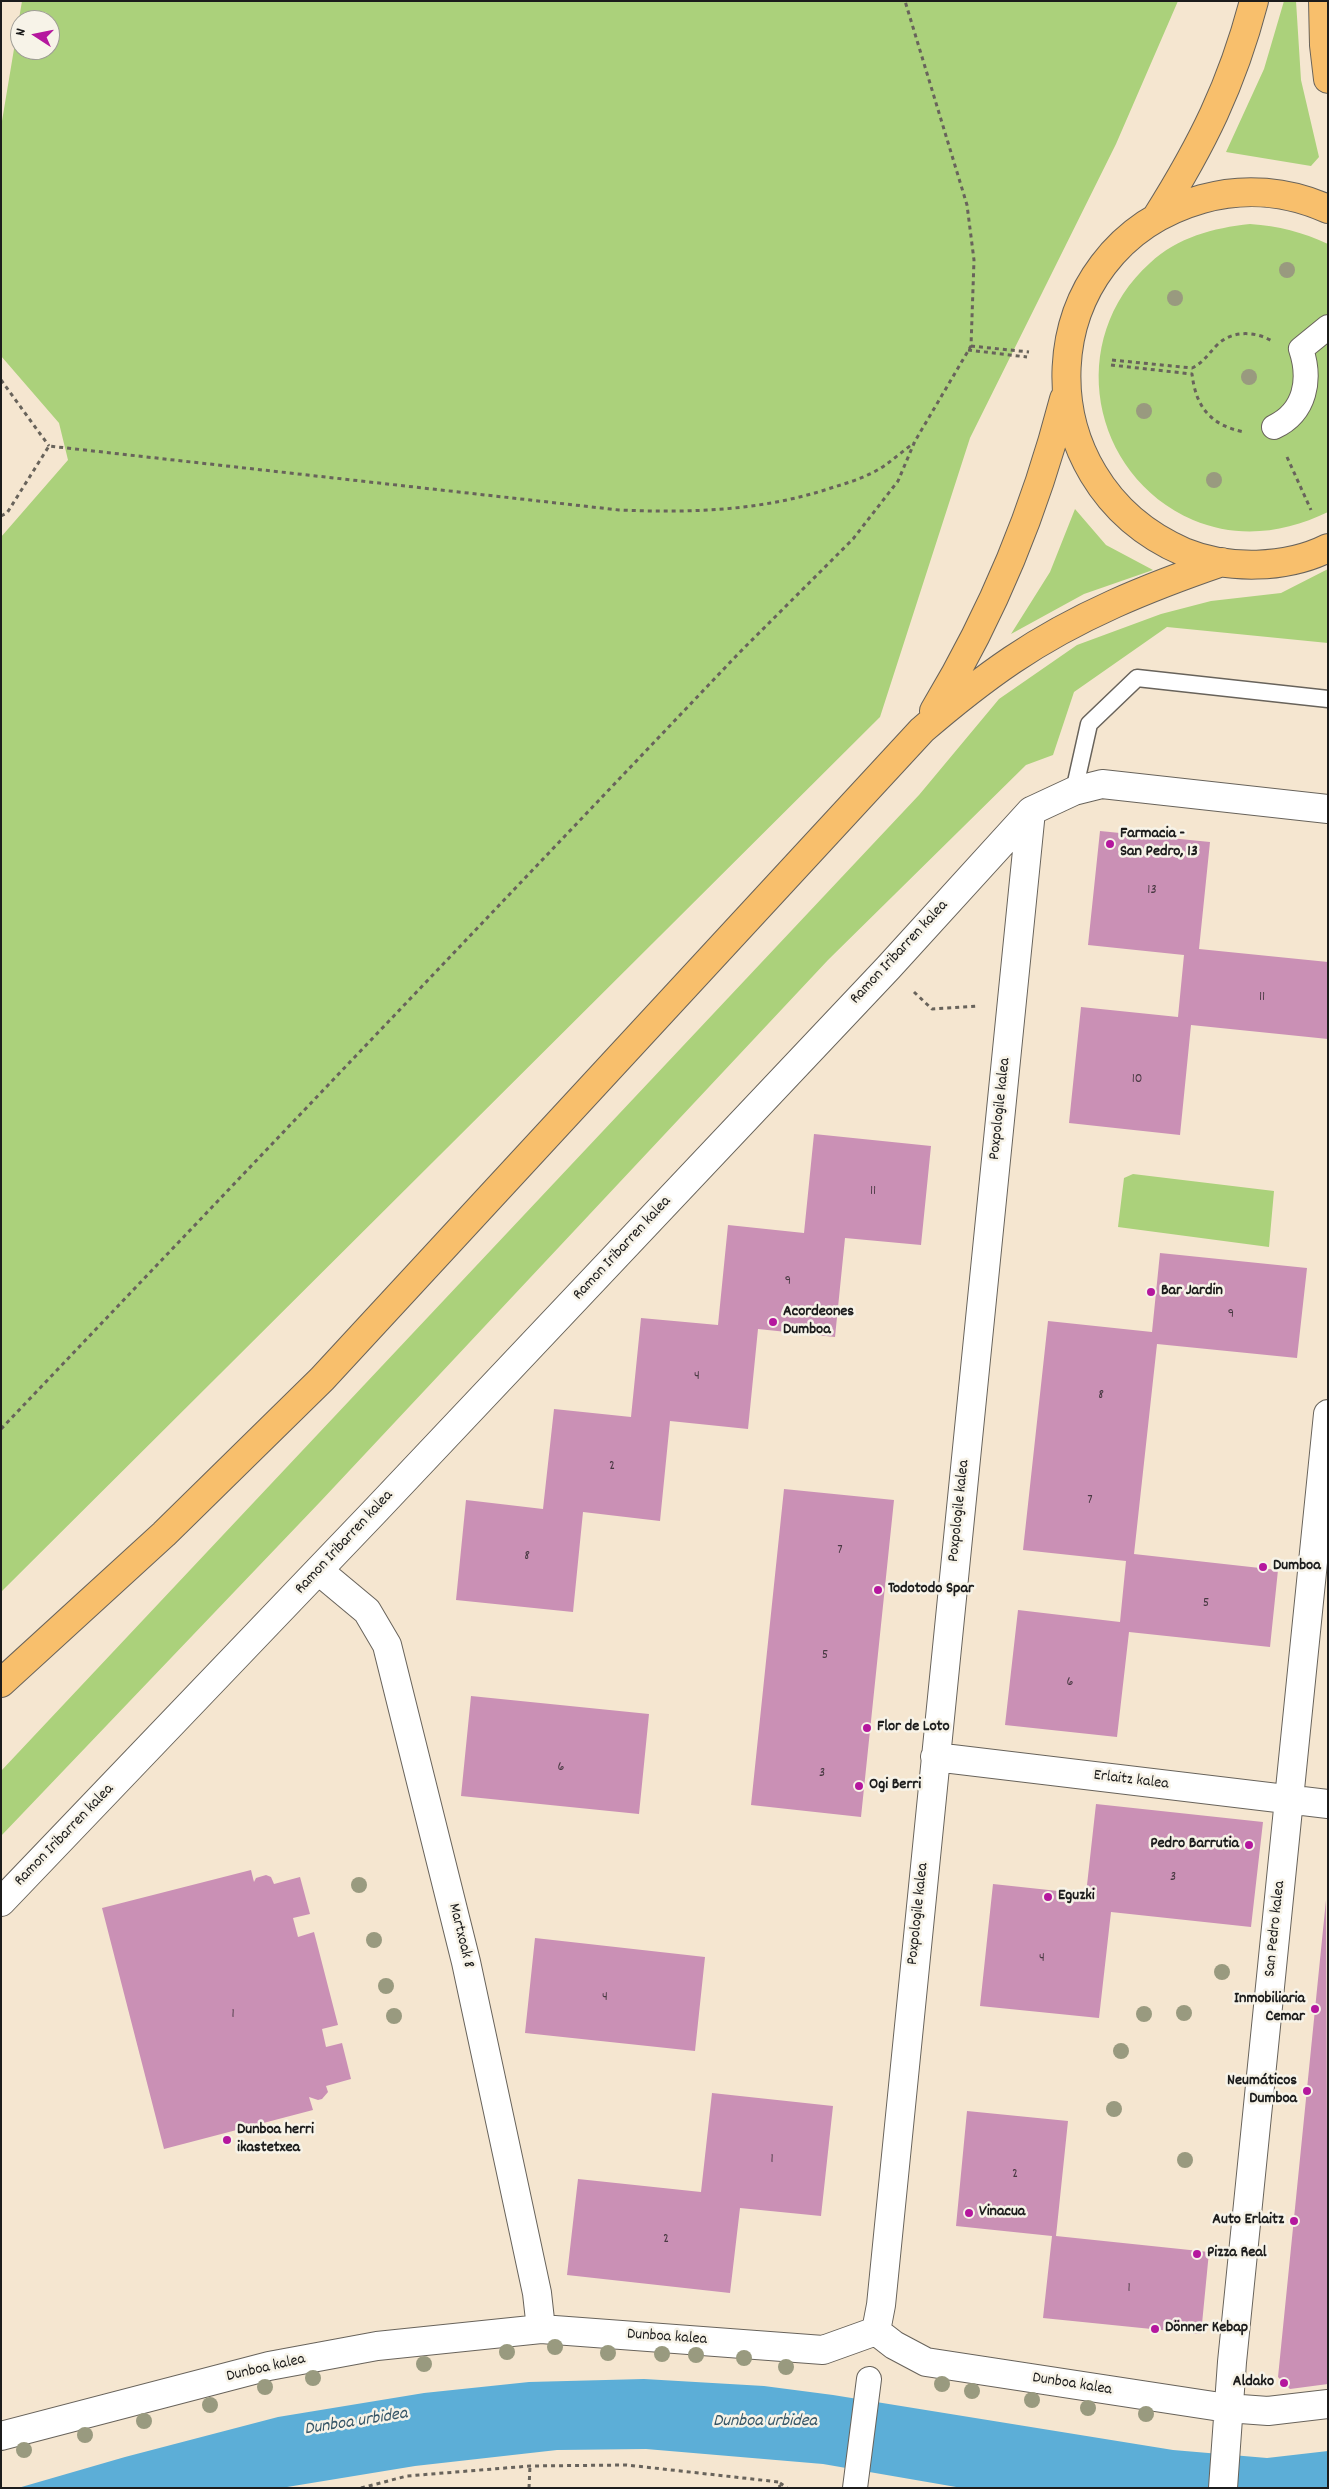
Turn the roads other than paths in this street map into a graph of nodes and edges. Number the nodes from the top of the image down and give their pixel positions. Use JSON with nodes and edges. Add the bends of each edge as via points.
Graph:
{"nodes":[{"id":1,"x":1254,"y":1,"type":"edge"},
{"id":2,"x":1322,"y":1,"type":"edge"},
{"id":3,"x":1328,"y":79,"type":"edge"},
{"id":4,"x":1328,"y":209,"type":"edge"},
{"id":5,"x":1156,"y":218,"type":"junction"},
{"id":6,"x":1328,"y":327,"type":"edge"},
{"id":7,"x":1067,"y":390,"type":"junction"},
{"id":8,"x":1274,"y":427,"type":"road end"},
{"id":9,"x":1328,"y":548,"type":"edge"},
{"id":10,"x":1222,"y":562,"type":"junction"},
{"id":11,"x":1328,"y":699,"type":"edge"},
{"id":12,"x":922,"y":730,"type":"junction"},
{"id":13,"x":1074,"y":791,"type":"junction"},
{"id":14,"x":1328,"y":810,"type":"edge"},
{"id":15,"x":1030,"y":811,"type":"junction"},
{"id":16,"x":1328,"y":1414,"type":"edge"},
{"id":17,"x":319,"y":1571,"type":"junction"},
{"id":18,"x":1,"y":1682,"type":"edge"},
{"id":19,"x":935,"y":1757,"type":"junction"},
{"id":20,"x":1289,"y":1800,"type":"junction"},
{"id":21,"x":1328,"y":1804,"type":"edge"},
{"id":22,"x":1,"y":1902,"type":"edge"},
{"id":23,"x":541,"y":2329,"type":"junction"},
{"id":24,"x":876,"y":2331,"type":"junction"},
{"id":25,"x":869,"y":2378,"type":"dead end"},
{"id":26,"x":1328,"y":2404,"type":"edge"},
{"id":27,"x":1227,"y":2408,"type":"junction"},
{"id":28,"x":1,"y":2436,"type":"edge"},
{"id":29,"x":855,"y":2484,"type":"edge"},
{"id":30,"x":1223,"y":2488,"type":"edge"}],
"edges":[{"from":1,"to":5,"type":"main road","via":[[1228,86],[1207,132]]},
{"from":2,"to":3,"type":"main road"},
{"from":4,"to":5,"type":"main road","via":[[1283,194],[1250,192],[1202,199]]},
{"from":5,"to":7,"type":"main road","via":[[1128,239],[1105,263],[1087,292],[1074,323],[1067,356]]},
{"from":6,"to":8,"type":"street","via":[[1301,349],[1307,382],[1302,399],[1292,414]]},
{"from":7,"to":10,"type":"main road","via":[[1071,421],[1081,451],[1095,479],[1114,504],[1163,542],[1192,555]]},
{"from":7,"to":12,"type":"main road","via":[[1032,509],[1010,566],[954,677]]},
{"from":9,"to":10,"type":"main road","via":[[1289,561],[1256,565]]},
{"from":10,"to":12,"type":"main road","via":[[1114,603],[1063,629],[1013,659]]},
{"from":11,"to":13,"type":"lane","via":[[1137,678],[1089,724]]},
{"from":12,"to":18,"type":"main road","via":[[322,1379],[164,1534]]},
{"from":13,"to":14,"type":"street","name":"Ramon Iribarren kalea","via":[[1102,784]]},
{"from":13,"to":15,"type":"street","name":"Ramon Iribarren kalea"},
{"from":15,"to":17,"type":"street","name":"Ramon Iribarren kalea","via":[[888,968]]},
{"from":15,"to":19,"type":"street","name":"Poxpologile kalea"},
{"from":16,"to":20,"type":"street","name":"San Pedro kalea"},
{"from":17,"to":22,"type":"street","name":"Ramon Iribarren kalea"},
{"from":17,"to":23,"type":"street","name":"Martxoak 8","via":[[367,1611],[387,1645],[466,1962],[537,2293]]},
{"from":19,"to":20,"type":"street","name":"Erlaitz kalea"},
{"from":19,"to":24,"type":"street","name":"Poxpologile kalea"},
{"from":20,"to":21,"type":"street","name":"Erlaitz kalea"},
{"from":20,"to":27,"type":"street","name":"San Pedro kalea"},
{"from":23,"to":24,"type":"street","name":"Dunboa kalea","via":[[823,2350]]},
{"from":23,"to":28,"type":"street","name":"Dunboa kalea","via":[[377,2346],[269,2366]]},
{"from":24,"to":27,"type":"street","name":"Dunboa kalea","via":[[926,2362]]},
{"from":25,"to":29,"type":"street"},
{"from":26,"to":27,"type":"street","name":"Dunboa kalea","via":[[1268,2411]]},
{"from":27,"to":30,"type":"street","name":"San Pedro kalea"}]}
